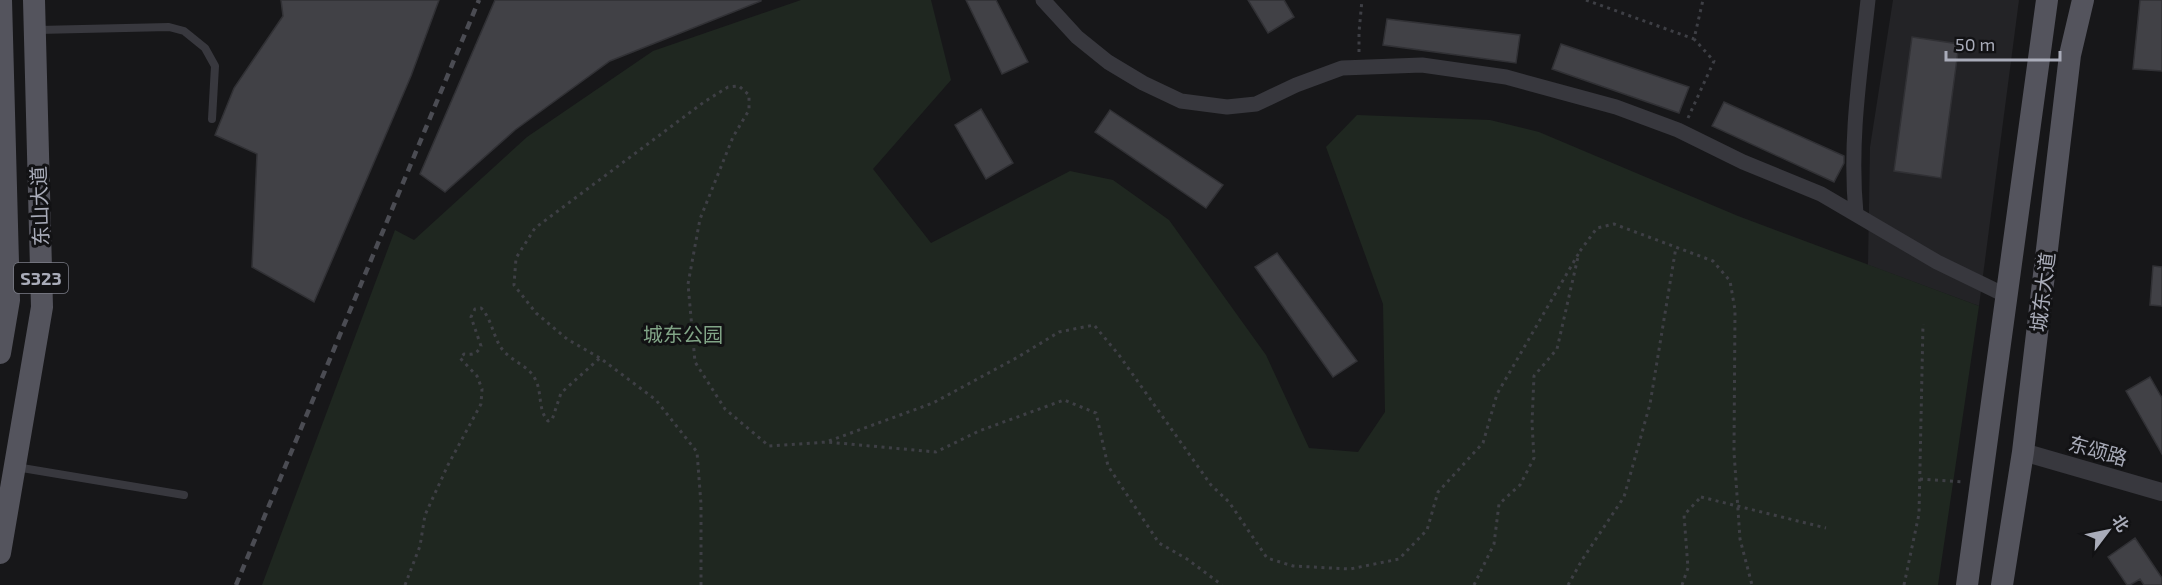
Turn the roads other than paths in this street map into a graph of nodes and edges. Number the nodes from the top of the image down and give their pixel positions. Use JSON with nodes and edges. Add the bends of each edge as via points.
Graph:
{"nodes":[{"id":1,"x":1,"y":0,"type":"edge"},
{"id":2,"x":34,"y":0,"type":"edge"},
{"id":3,"x":1043,"y":0,"type":"edge"},
{"id":4,"x":1868,"y":0,"type":"edge"},
{"id":5,"x":2048,"y":0,"type":"edge"},
{"id":6,"x":2083,"y":0,"type":"edge"},
{"id":7,"x":34,"y":30,"type":"junction"},
{"id":8,"x":212,"y":120,"type":"dead end"},
{"id":9,"x":1856,"y":214,"type":"junction"},
{"id":10,"x":2007,"y":296,"type":"junction"},
{"id":11,"x":0,"y":353,"type":"edge"},
{"id":12,"x":2022,"y":452,"type":"junction"},
{"id":13,"x":15,"y":466,"type":"junction"},
{"id":14,"x":2162,"y":492,"type":"edge"},
{"id":15,"x":184,"y":495,"type":"dead end"},
{"id":16,"x":0,"y":553,"type":"edge"},
{"id":17,"x":1967,"y":585,"type":"edge"},
{"id":18,"x":2002,"y":585,"type":"edge"}],
"edges":[{"from":1,"to":11,"type":"main road","name":"东山大道","via":[[9,300]]},
{"from":2,"to":7,"type":"main road","name":"东山大道","number":"S323"},
{"from":3,"to":9,"type":"street","via":[[1077,37],[1108,62],[1181,101],[1227,107],[1256,104],[1342,68],[1422,65],[1506,77],[1616,108],[1682,132],[1821,194]]},
{"from":4,"to":9,"type":"street","via":[[1855,113],[1852,177]]},
{"from":5,"to":10,"type":"main road","name":"城东大道"},
{"from":6,"to":12,"type":"main road","name":"城东大道","via":[[2070,55]]},
{"from":7,"to":8,"type":"lane","via":[[169,27],[184,31],[205,48],[215,66]]},
{"from":7,"to":13,"type":"main road","name":"东山大道","number":"S323","via":[[42,307]]},
{"from":9,"to":10,"type":"street","via":[[1937,262]]},
{"from":10,"to":17,"type":"main road","name":"城东大道"},
{"from":12,"to":14,"type":"street","name":"东颂路"},
{"from":12,"to":18,"type":"main road","name":"城东大道"},
{"from":13,"to":15,"type":"lane"},
{"from":13,"to":16,"type":"main road","name":"东山大道","number":"S323"}]}
